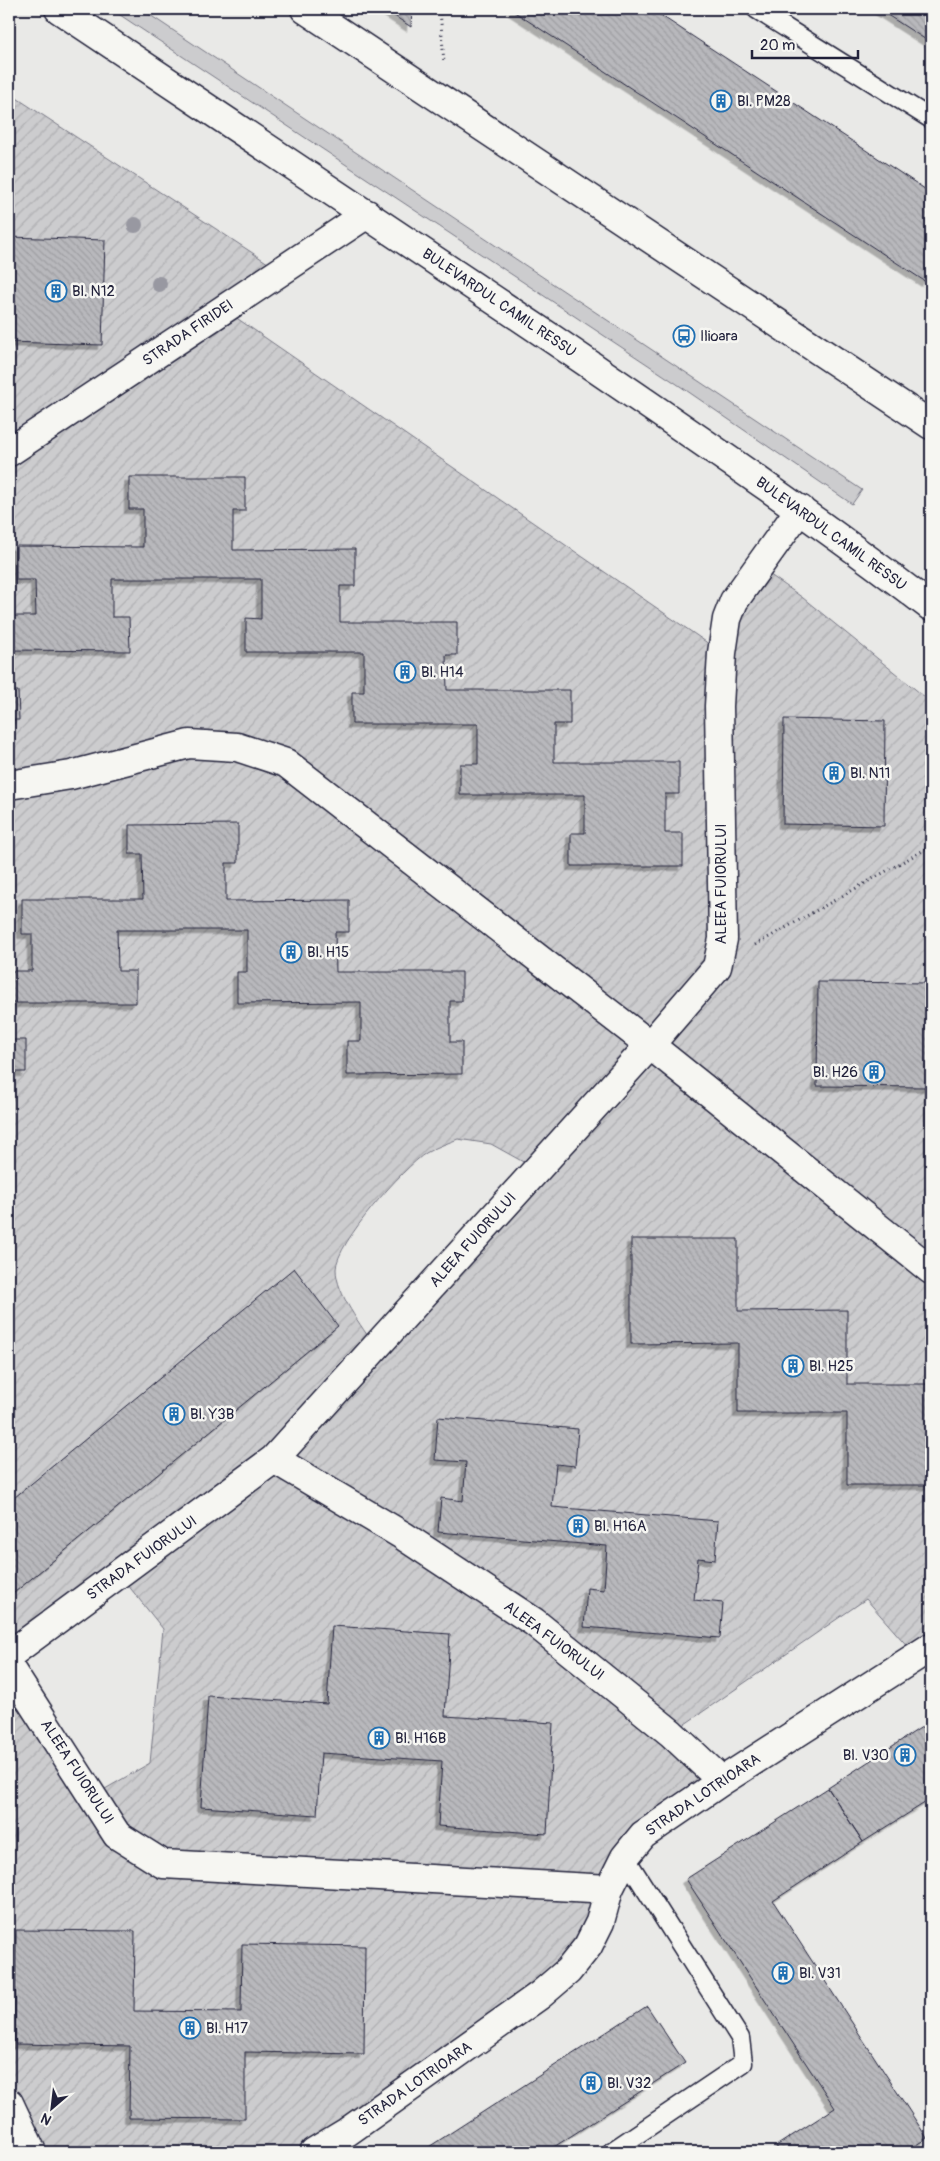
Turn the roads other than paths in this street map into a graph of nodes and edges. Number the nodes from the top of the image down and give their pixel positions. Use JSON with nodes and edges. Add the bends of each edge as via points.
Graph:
{"nodes":[{"id":1,"x":59,"y":9,"type":"edge"},
{"id":2,"x":305,"y":9,"type":"edge"},
{"id":3,"x":756,"y":9,"type":"edge"},
{"id":4,"x":931,"y":119,"type":"edge"},
{"id":5,"x":368,"y":214,"type":"junction"},
{"id":6,"x":931,"y":425,"type":"edge"},
{"id":7,"x":9,"y":452,"type":"edge"},
{"id":8,"x":800,"y":509,"type":"junction"},
{"id":9,"x":931,"y":607,"type":"edge"},
{"id":10,"x":9,"y":786,"type":"edge"},
{"id":11,"x":650,"y":1045,"type":"junction"},
{"id":12,"x":931,"y":1270,"type":"edge"},
{"id":13,"x":274,"y":1460,"type":"junction"},
{"id":14,"x":931,"y":1647,"type":"edge"},
{"id":15,"x":9,"y":1655,"type":"edge"},
{"id":16,"x":9,"y":1667,"type":"edge"},
{"id":17,"x":722,"y":1780,"type":"junction"},
{"id":18,"x":625,"y":1857,"type":"junction"},
{"id":19,"x":609,"y":1889,"type":"junction"},
{"id":20,"x":9,"y":2103,"type":"edge"},
{"id":21,"x":32,"y":2152,"type":"edge"},
{"id":22,"x":314,"y":2152,"type":"edge"},
{"id":23,"x":611,"y":2152,"type":"edge"}],
"edges":[{"from":1,"to":5,"type":"street","name":"BULEVARDUL CAMIL RESSU"},
{"from":2,"to":6,"type":"street"},
{"from":3,"to":4,"type":"lane"},
{"from":5,"to":7,"type":"street","name":"STRADA FIRIDEI"},
{"from":5,"to":8,"type":"street","name":"BULEVARDUL CAMIL RESSU"},
{"from":8,"to":9,"type":"street","name":"BULEVARDUL CAMIL RESSU"},
{"from":8,"to":11,"type":"street","name":"ALEEA FUIORULUI","via":[[734,601],[727,619],[719,706],[723,939],[718,966]]},
{"from":10,"to":11,"type":"street","via":[[71,775],[189,744],[237,747],[286,764]]},
{"from":11,"to":12,"type":"street"},
{"from":11,"to":13,"type":"street","name":"ALEEA FUIORULUI"},
{"from":13,"to":15,"type":"street","name":"STRADA FUIORULUI"},
{"from":13,"to":17,"type":"street","name":"ALEEA FUIORULUI","via":[[402,1535],[534,1622],[671,1733]]},
{"from":14,"to":17,"type":"street","name":"STRADA LOTRIOARA"},
{"from":16,"to":19,"type":"street","name":"ALEEA FUIORULUI","via":[[117,1835],[164,1864]]},
{"from":17,"to":18,"type":"street","name":"STRADA LOTRIOARA","via":[[643,1835]]},
{"from":18,"to":19,"type":"street","name":"STRADA LOTRIOARA"},
{"from":18,"to":23,"type":"lane","via":[[740,2038],[743,2063]]},
{"from":19,"to":22,"type":"street","name":"STRADA LOTRIOARA","via":[[600,1922],[588,1946],[568,1971],[540,1995],[348,2132]]},
{"from":20,"to":21,"type":"street"}]}
